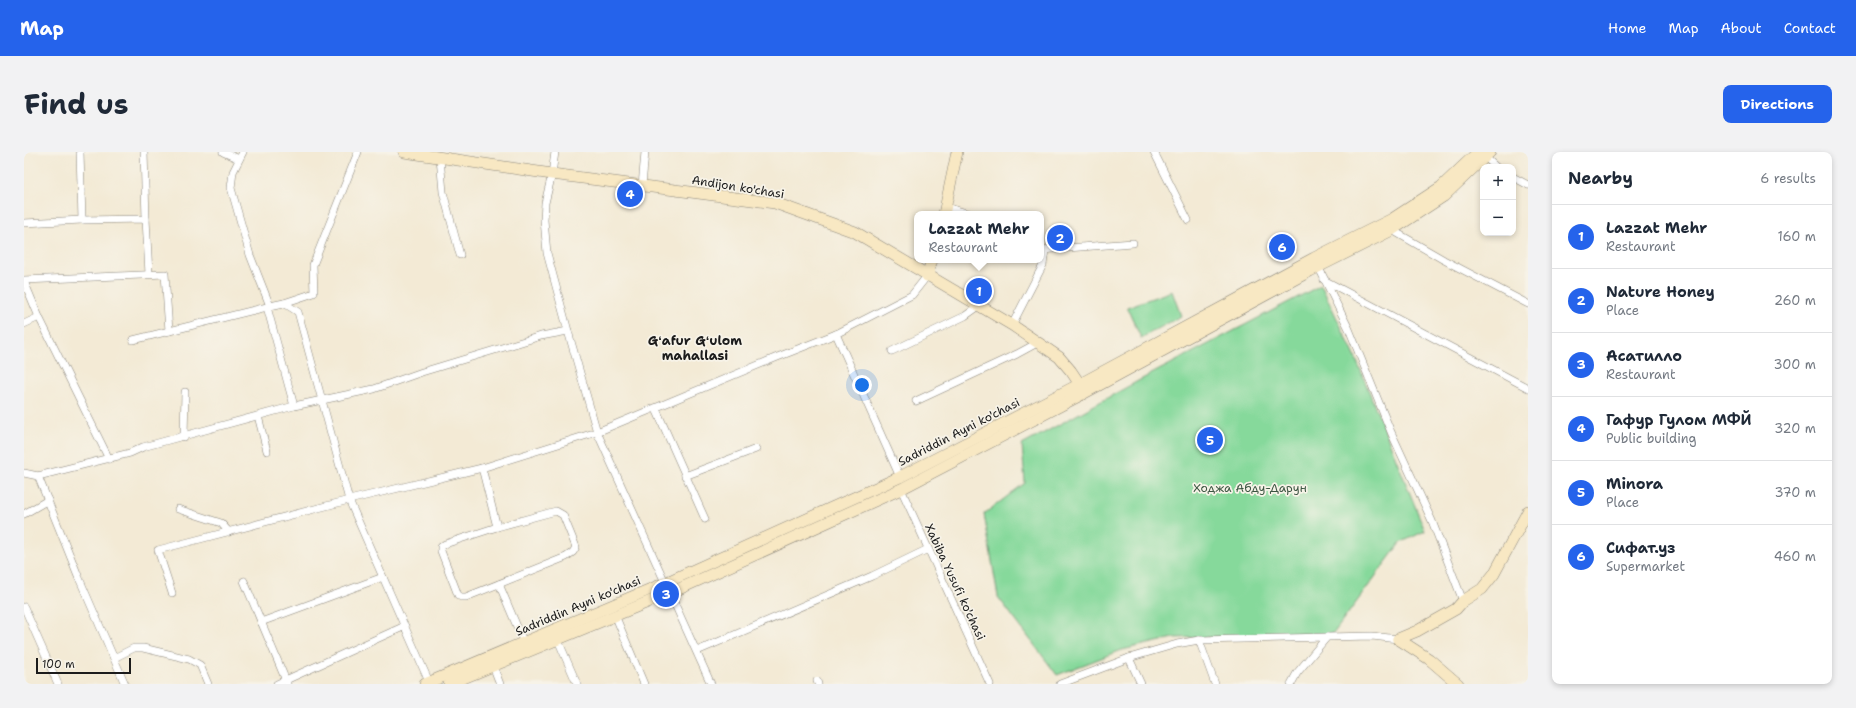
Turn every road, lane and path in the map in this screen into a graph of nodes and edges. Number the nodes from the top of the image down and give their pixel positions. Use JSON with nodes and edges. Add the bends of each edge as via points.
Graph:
{"nodes":[{"id":1,"x":80,"y":152,"type":"edge"},
{"id":2,"x":144,"y":152,"type":"edge"},
{"id":3,"x":223,"y":152,"type":"edge"},
{"id":4,"x":243,"y":152,"type":"edge"},
{"id":5,"x":358,"y":152,"type":"edge"},
{"id":6,"x":404,"y":152,"type":"edge"},
{"id":7,"x":555,"y":152,"type":"edge"},
{"id":8,"x":646,"y":152,"type":"edge"},
{"id":9,"x":957,"y":152,"type":"edge"},
{"id":10,"x":1154,"y":152,"type":"edge"},
{"id":11,"x":1484,"y":154,"type":"edge"},
{"id":12,"x":440,"y":158,"type":"junction"},
{"id":13,"x":239,"y":159,"type":"junction"},
{"id":14,"x":1493,"y":164,"type":"edge"},
{"id":15,"x":552,"y":174,"type":"junction"},
{"id":16,"x":1516,"y":179,"type":"edge"},
{"id":17,"x":1528,"y":185,"type":"edge"},
{"id":18,"x":642,"y":186,"type":"junction"},
{"id":19,"x":945,"y":210,"type":"edge"},
{"id":20,"x":146,"y":219,"type":"junction"},
{"id":21,"x":82,"y":220,"type":"junction"},
{"id":22,"x":1188,"y":220,"type":"dead end"},
{"id":23,"x":24,"y":224,"type":"edge"},
{"id":24,"x":1392,"y":230,"type":"junction"},
{"id":25,"x":1133,"y":243,"type":"dead end"},
{"id":26,"x":1044,"y":250,"type":"edge"},
{"id":27,"x":460,"y":255,"type":"dead end"},
{"id":28,"x":931,"y":263,"type":"edge"},
{"id":29,"x":1043,"y":263,"type":"edge"},
{"id":30,"x":1316,"y":263,"type":"junction"},
{"id":31,"x":149,"y":274,"type":"junction"},
{"id":32,"x":927,"y":276,"type":"junction"},
{"id":33,"x":1323,"y":280,"type":"junction"},
{"id":34,"x":24,"y":281,"type":"edge"},
{"id":35,"x":284,"y":303,"type":"junction"},
{"id":36,"x":1528,"y":304,"type":"edge"},
{"id":37,"x":268,"y":306,"type":"junction"},
{"id":38,"x":979,"y":306,"type":"junction"},
{"id":39,"x":39,"y":317,"type":"junction"},
{"id":40,"x":24,"y":324,"type":"edge"},
{"id":41,"x":1012,"y":326,"type":"junction"},
{"id":42,"x":169,"y":330,"type":"junction"},
{"id":43,"x":568,"y":331,"type":"junction"},
{"id":44,"x":836,"y":334,"type":"junction"},
{"id":45,"x":133,"y":340,"type":"dead end"},
{"id":46,"x":1039,"y":342,"type":"junction"},
{"id":47,"x":892,"y":351,"type":"dead end"},
{"id":48,"x":1083,"y":388,"type":"junction"},
{"id":49,"x":1528,"y":388,"type":"edge"},
{"id":50,"x":185,"y":392,"type":"dead end"},
{"id":51,"x":916,"y":400,"type":"dead end"},
{"id":52,"x":323,"y":401,"type":"junction"},
{"id":53,"x":294,"y":406,"type":"junction"},
{"id":54,"x":656,"y":409,"type":"junction"},
{"id":55,"x":258,"y":416,"type":"junction"},
{"id":56,"x":597,"y":432,"type":"junction"},
{"id":57,"x":184,"y":437,"type":"junction"},
{"id":58,"x":756,"y":448,"type":"dead end"},
{"id":59,"x":267,"y":451,"type":"dead end"},
{"id":60,"x":109,"y":459,"type":"junction"},
{"id":61,"x":482,"y":468,"type":"junction"},
{"id":62,"x":24,"y":473,"type":"edge"},
{"id":63,"x":38,"y":476,"type":"junction"},
{"id":64,"x":685,"y":476,"type":"junction"},
{"id":65,"x":900,"y":477,"type":"junction"},
{"id":66,"x":901,"y":489,"type":"junction"},
{"id":67,"x":48,"y":500,"type":"junction"},
{"id":68,"x":349,"y":500,"type":"junction"},
{"id":69,"x":178,"y":509,"type":"dead end"},
{"id":70,"x":1528,"y":511,"type":"edge"},
{"id":71,"x":24,"y":514,"type":"edge"},
{"id":72,"x":705,"y":519,"type":"dead end"},
{"id":73,"x":498,"y":527,"type":"junction"},
{"id":74,"x":229,"y":532,"type":"junction"},
{"id":75,"x":928,"y":549,"type":"junction"},
{"id":76,"x":383,"y":577,"type":"junction"},
{"id":77,"x":244,"y":581,"type":"dead end"},
{"id":78,"x":499,"y":584,"type":"junction"},
{"id":79,"x":667,"y":588,"type":"junction"},
{"id":80,"x":172,"y":593,"type":"dead end"},
{"id":81,"x":1463,"y":601,"type":"junction"},
{"id":82,"x":24,"y":607,"type":"edge"},
{"id":83,"x":615,"y":615,"type":"junction"},
{"id":84,"x":261,"y":622,"type":"junction"},
{"id":85,"x":405,"y":626,"type":"junction"},
{"id":86,"x":1327,"y":637,"type":"junction"},
{"id":87,"x":1398,"y":639,"type":"junction"},
{"id":88,"x":558,"y":640,"type":"junction"},
{"id":89,"x":1199,"y":640,"type":"junction"},
{"id":90,"x":524,"y":643,"type":"junction"},
{"id":91,"x":697,"y":651,"type":"junction"},
{"id":92,"x":114,"y":658,"type":"junction"},
{"id":93,"x":1129,"y":658,"type":"junction"},
{"id":94,"x":493,"y":666,"type":"junction"},
{"id":95,"x":286,"y":682,"type":"edge"},
{"id":96,"x":1064,"y":683,"type":"edge"},
{"id":97,"x":58,"y":684,"type":"edge"},
{"id":98,"x":125,"y":684,"type":"edge"},
{"id":99,"x":208,"y":684,"type":"edge"},
{"id":100,"x":276,"y":684,"type":"edge"},
{"id":101,"x":428,"y":684,"type":"edge"},
{"id":102,"x":449,"y":684,"type":"edge"},
{"id":103,"x":500,"y":684,"type":"edge"},
{"id":104,"x":577,"y":684,"type":"edge"},
{"id":105,"x":644,"y":684,"type":"edge"},
{"id":106,"x":711,"y":684,"type":"edge"},
{"id":107,"x":990,"y":684,"type":"edge"},
{"id":108,"x":1141,"y":684,"type":"edge"},
{"id":109,"x":1216,"y":684,"type":"edge"},
{"id":110,"x":1291,"y":684,"type":"edge"},
{"id":111,"x":1458,"y":684,"type":"edge"}],
"edges":[{"from":1,"to":21,"type":"street"},
{"from":2,"to":20,"type":"street"},
{"from":3,"to":13,"type":"street"},
{"from":4,"to":13,"type":"street"},
{"from":5,"to":35,"type":"street","via":[[313,265],[314,293]]},
{"from":6,"to":12,"type":"main road","name":"Andijon ko'chasi"},
{"from":7,"to":15,"type":"street"},
{"from":8,"to":18,"type":"street"},
{"from":9,"to":19,"type":"main road"},
{"from":10,"to":22,"type":"street"},
{"from":11,"to":14,"type":"street"},
{"from":11,"to":24,"type":"main road","name":"Sadriddin Ayni ko'chasi","via":[[1444,196]]},
{"from":11,"to":30,"type":"main road","name":"Sadriddin Ayni ko'chasi","via":[[1425,198]]},
{"from":12,"to":15,"type":"main road","name":"Andijon ko'chasi"},
{"from":12,"to":27,"type":"street","via":[[443,192]]},
{"from":13,"to":37,"type":"street","via":[[233,172],[231,188]]},
{"from":15,"to":18,"type":"main road","name":"Andijon ko'chasi"},
{"from":15,"to":43,"type":"street","via":[[545,204],[547,253]]},
{"from":16,"to":17,"type":"street"},
{"from":18,"to":32,"type":"main road","name":"Andijon ko'chasi","via":[[775,203],[855,232]]},
{"from":20,"to":21,"type":"street"},
{"from":20,"to":31,"type":"street"},
{"from":21,"to":23,"type":"street"},
{"from":24,"to":30,"type":"main road","name":"Sadriddin Ayni ko'chasi"},
{"from":24,"to":36,"type":"street"},
{"from":25,"to":26,"type":"street"},
{"from":28,"to":32,"type":"main road"},
{"from":29,"to":41,"type":"street"},
{"from":30,"to":33,"type":"street"},
{"from":30,"to":48,"type":"main road","name":"Sadriddin Ayni ko'chasi"},
{"from":31,"to":34,"type":"street"},
{"from":31,"to":42,"type":"street","via":[[165,274]]},
{"from":32,"to":38,"type":"main road","name":"Andijon ko'chasi"},
{"from":32,"to":44,"type":"street","via":[[912,295]]},
{"from":33,"to":49,"type":"street"},
{"from":33,"to":81,"type":"street","via":[[1349,330],[1432,521]]},
{"from":34,"to":39,"type":"street"},
{"from":35,"to":37,"type":"street"},
{"from":35,"to":52,"type":"street","via":[[298,312]]},
{"from":37,"to":42,"type":"street"},
{"from":37,"to":53,"type":"street"},
{"from":38,"to":41,"type":"main road","name":"Andijon ko'chasi"},
{"from":38,"to":47,"type":"street","via":[[965,316]]},
{"from":39,"to":40,"type":"street"},
{"from":39,"to":60,"type":"street"},
{"from":41,"to":46,"type":"main road","name":"Andijon ko'chasi"},
{"from":42,"to":45,"type":"street"},
{"from":43,"to":52,"type":"street","via":[[534,338],[374,389]]},
{"from":43,"to":56,"type":"street"},
{"from":44,"to":54,"type":"street"},
{"from":44,"to":65,"type":"street"},
{"from":46,"to":48,"type":"main road","name":"Andijon ko'chasi","via":[[1059,357]]},
{"from":46,"to":51,"type":"street"},
{"from":48,"to":65,"type":"main road","name":"Sadriddin Ayni ko'chasi"},
{"from":48,"to":66,"type":"main road","name":"Sadriddin Ayni ko'chasi"},
{"from":50,"to":57,"type":"street"},
{"from":52,"to":53,"type":"street"},
{"from":52,"to":68,"type":"street"},
{"from":53,"to":55,"type":"street"},
{"from":54,"to":56,"type":"street"},
{"from":54,"to":64,"type":"street"},
{"from":55,"to":57,"type":"street"},
{"from":55,"to":59,"type":"street"},
{"from":56,"to":61,"type":"street"},
{"from":56,"to":79,"type":"street"},
{"from":57,"to":60,"type":"street"},
{"from":58,"to":64,"type":"street"},
{"from":60,"to":63,"type":"street"},
{"from":61,"to":68,"type":"street"},
{"from":61,"to":73,"type":"street"},
{"from":62,"to":63,"type":"street"},
{"from":63,"to":67,"type":"street"},
{"from":64,"to":72,"type":"street"},
{"from":65,"to":79,"type":"main road","name":"Sadriddin Ayni ko'chasi"},
{"from":66,"to":75,"type":"street","name":"Xabiba Yusufi ko'chasi"},
{"from":66,"to":79,"type":"main road","name":"Sadriddin Ayni ko'chasi"},
{"from":67,"to":71,"type":"street"},
{"from":67,"to":92,"type":"street"},
{"from":68,"to":74,"type":"street"},
{"from":68,"to":76,"type":"street"},
{"from":69,"to":74,"type":"street","via":[[221,523]]},
{"from":70,"to":81,"type":"main road","via":[[1494,574],[1482,589]]},
{"from":73,"to":78,"type":"street","via":[[445,544],[441,551],[461,597]]},
{"from":73,"to":78,"type":"street","via":[[556,511],[563,515],[576,547],[566,557]]},
{"from":74,"to":80,"type":"street","via":[[158,550]]},
{"from":75,"to":91,"type":"street","via":[[872,576]]},
{"from":75,"to":107,"type":"street","name":"Xabiba Yusufi ko'chasi"},
{"from":76,"to":84,"type":"street"},
{"from":76,"to":85,"type":"street"},
{"from":77,"to":84,"type":"street"},
{"from":78,"to":90,"type":"street"},
{"from":79,"to":83,"type":"main road","name":"Sadriddin Ayni ko'chasi"},
{"from":79,"to":90,"type":"main road","name":"Sadriddin Ayni ko'chasi"},
{"from":79,"to":91,"type":"street"},
{"from":81,"to":87,"type":"main road","via":[[1456,609]]},
{"from":82,"to":97,"type":"street"},
{"from":83,"to":88,"type":"main road","name":"Sadriddin Ayni ko'chasi"},
{"from":83,"to":105,"type":"street"},
{"from":84,"to":95,"type":"street"},
{"from":85,"to":95,"type":"street"},
{"from":85,"to":101,"type":"street"},
{"from":86,"to":87,"type":"street","via":[[1372,636]]},
{"from":86,"to":89,"type":"street"},
{"from":86,"to":110,"type":"street"},
{"from":87,"to":111,"type":"main road","via":[[1429,659]]},
{"from":88,"to":94,"type":"main road","name":"Sadriddin Ayni ko'chasi"},
{"from":88,"to":104,"type":"street"},
{"from":89,"to":93,"type":"street"},
{"from":89,"to":109,"type":"street"},
{"from":90,"to":101,"type":"main road","name":"Sadriddin Ayni ko'chasi"},
{"from":91,"to":106,"type":"street"},
{"from":92,"to":98,"type":"street"},
{"from":92,"to":99,"type":"street","via":[[134,648],[143,648],[189,659],[200,665]]},
{"from":93,"to":96,"type":"street"},
{"from":93,"to":108,"type":"street"},
{"from":94,"to":102,"type":"main road","name":"Sadriddin Ayni ko'chasi"},
{"from":94,"to":103,"type":"street"},
{"from":95,"to":100,"type":"street"}]}
